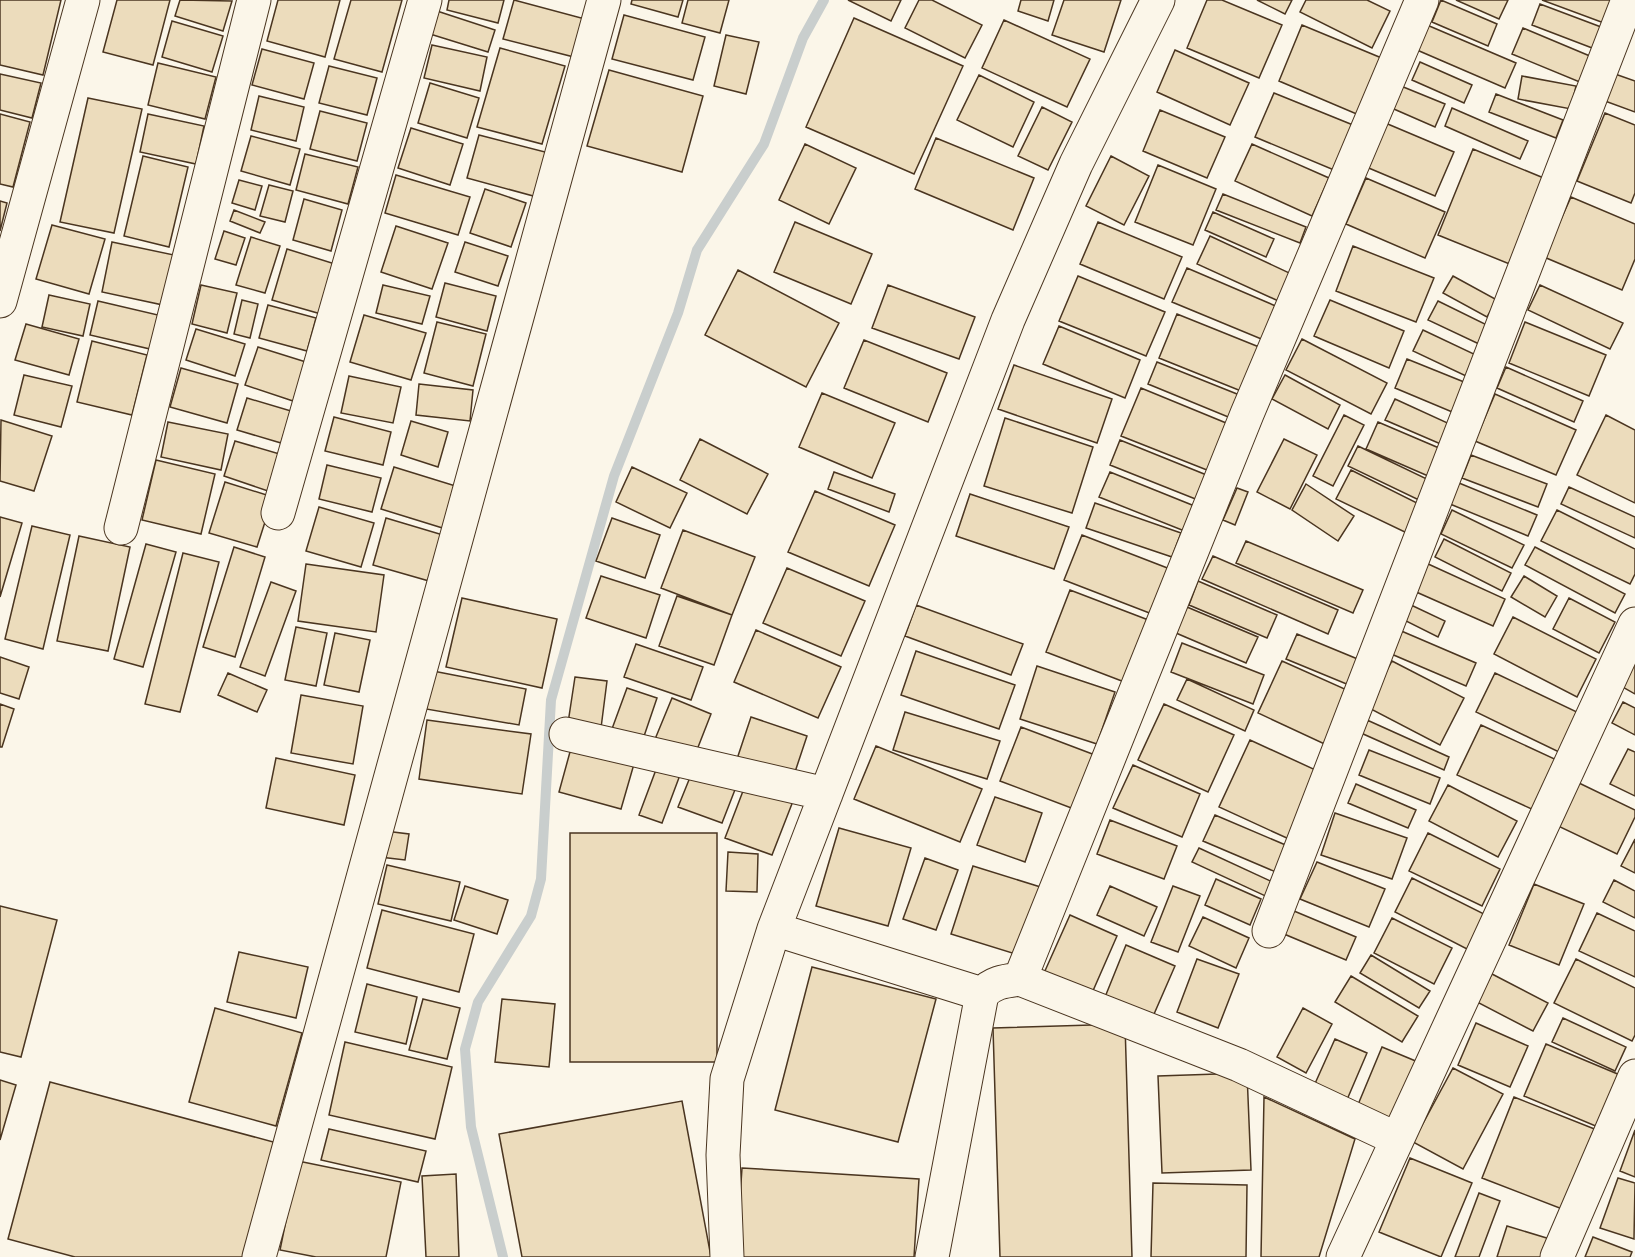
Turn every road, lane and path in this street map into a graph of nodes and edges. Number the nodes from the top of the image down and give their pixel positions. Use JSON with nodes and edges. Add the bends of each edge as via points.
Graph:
{"nodes":[{"id":1,"x":83,"y":0,"type":"edge"},
{"id":2,"x":254,"y":0,"type":"edge"},
{"id":3,"x":425,"y":0,"type":"edge"},
{"id":4,"x":604,"y":0,"type":"edge"},
{"id":5,"x":1158,"y":0,"type":"edge"},
{"id":6,"x":1422,"y":0,"type":"edge"},
{"id":7,"x":1628,"y":0,"type":"edge"},
{"id":8,"x":0,"y":301,"type":"edge"},
{"id":9,"x":278,"y":513,"type":"dead end"},
{"id":10,"x":121,"y":528,"type":"dead end"},
{"id":11,"x":1635,"y":624,"type":"edge"},
{"id":12,"x":566,"y":734,"type":"dead end"},
{"id":13,"x":826,"y":794,"type":"junction"},
{"id":14,"x":774,"y":929,"type":"junction"},
{"id":15,"x":1269,"y":931,"type":"dead end"},
{"id":16,"x":1020,"y":979,"type":"junction"},
{"id":17,"x":982,"y":994,"type":"junction"},
{"id":18,"x":1635,"y":1076,"type":"edge"},
{"id":19,"x":1397,"y":1139,"type":"junction"},
{"id":20,"x":259,"y":1257,"type":"edge"},
{"id":21,"x":727,"y":1257,"type":"edge"},
{"id":22,"x":932,"y":1257,"type":"edge"},
{"id":23,"x":1343,"y":1257,"type":"edge"},
{"id":24,"x":1557,"y":1257,"type":"edge"}],
"edges":[{"from":1,"to":8,"type":"street"},
{"from":2,"to":10,"type":"street"},
{"from":3,"to":9,"type":"street"},
{"from":4,"to":20,"type":"street"},
{"from":5,"to":13,"type":"street","via":[[1076,164],[1008,320]]},
{"from":6,"to":16,"type":"street","via":[[1247,414]]},
{"from":7,"to":15,"type":"street"},
{"from":11,"to":19,"type":"street"},
{"from":12,"to":13,"type":"street"},
{"from":13,"to":14,"type":"street"},
{"from":14,"to":17,"type":"street"},
{"from":14,"to":21,"type":"street","via":[[727,1079],[723,1155]]},
{"from":16,"to":17,"type":"street","via":[[998,982]]},
{"from":16,"to":19,"type":"street","via":[[1239,1065]]},
{"from":17,"to":22,"type":"street"},
{"from":18,"to":24,"type":"street"},
{"from":19,"to":23,"type":"street"}]}
